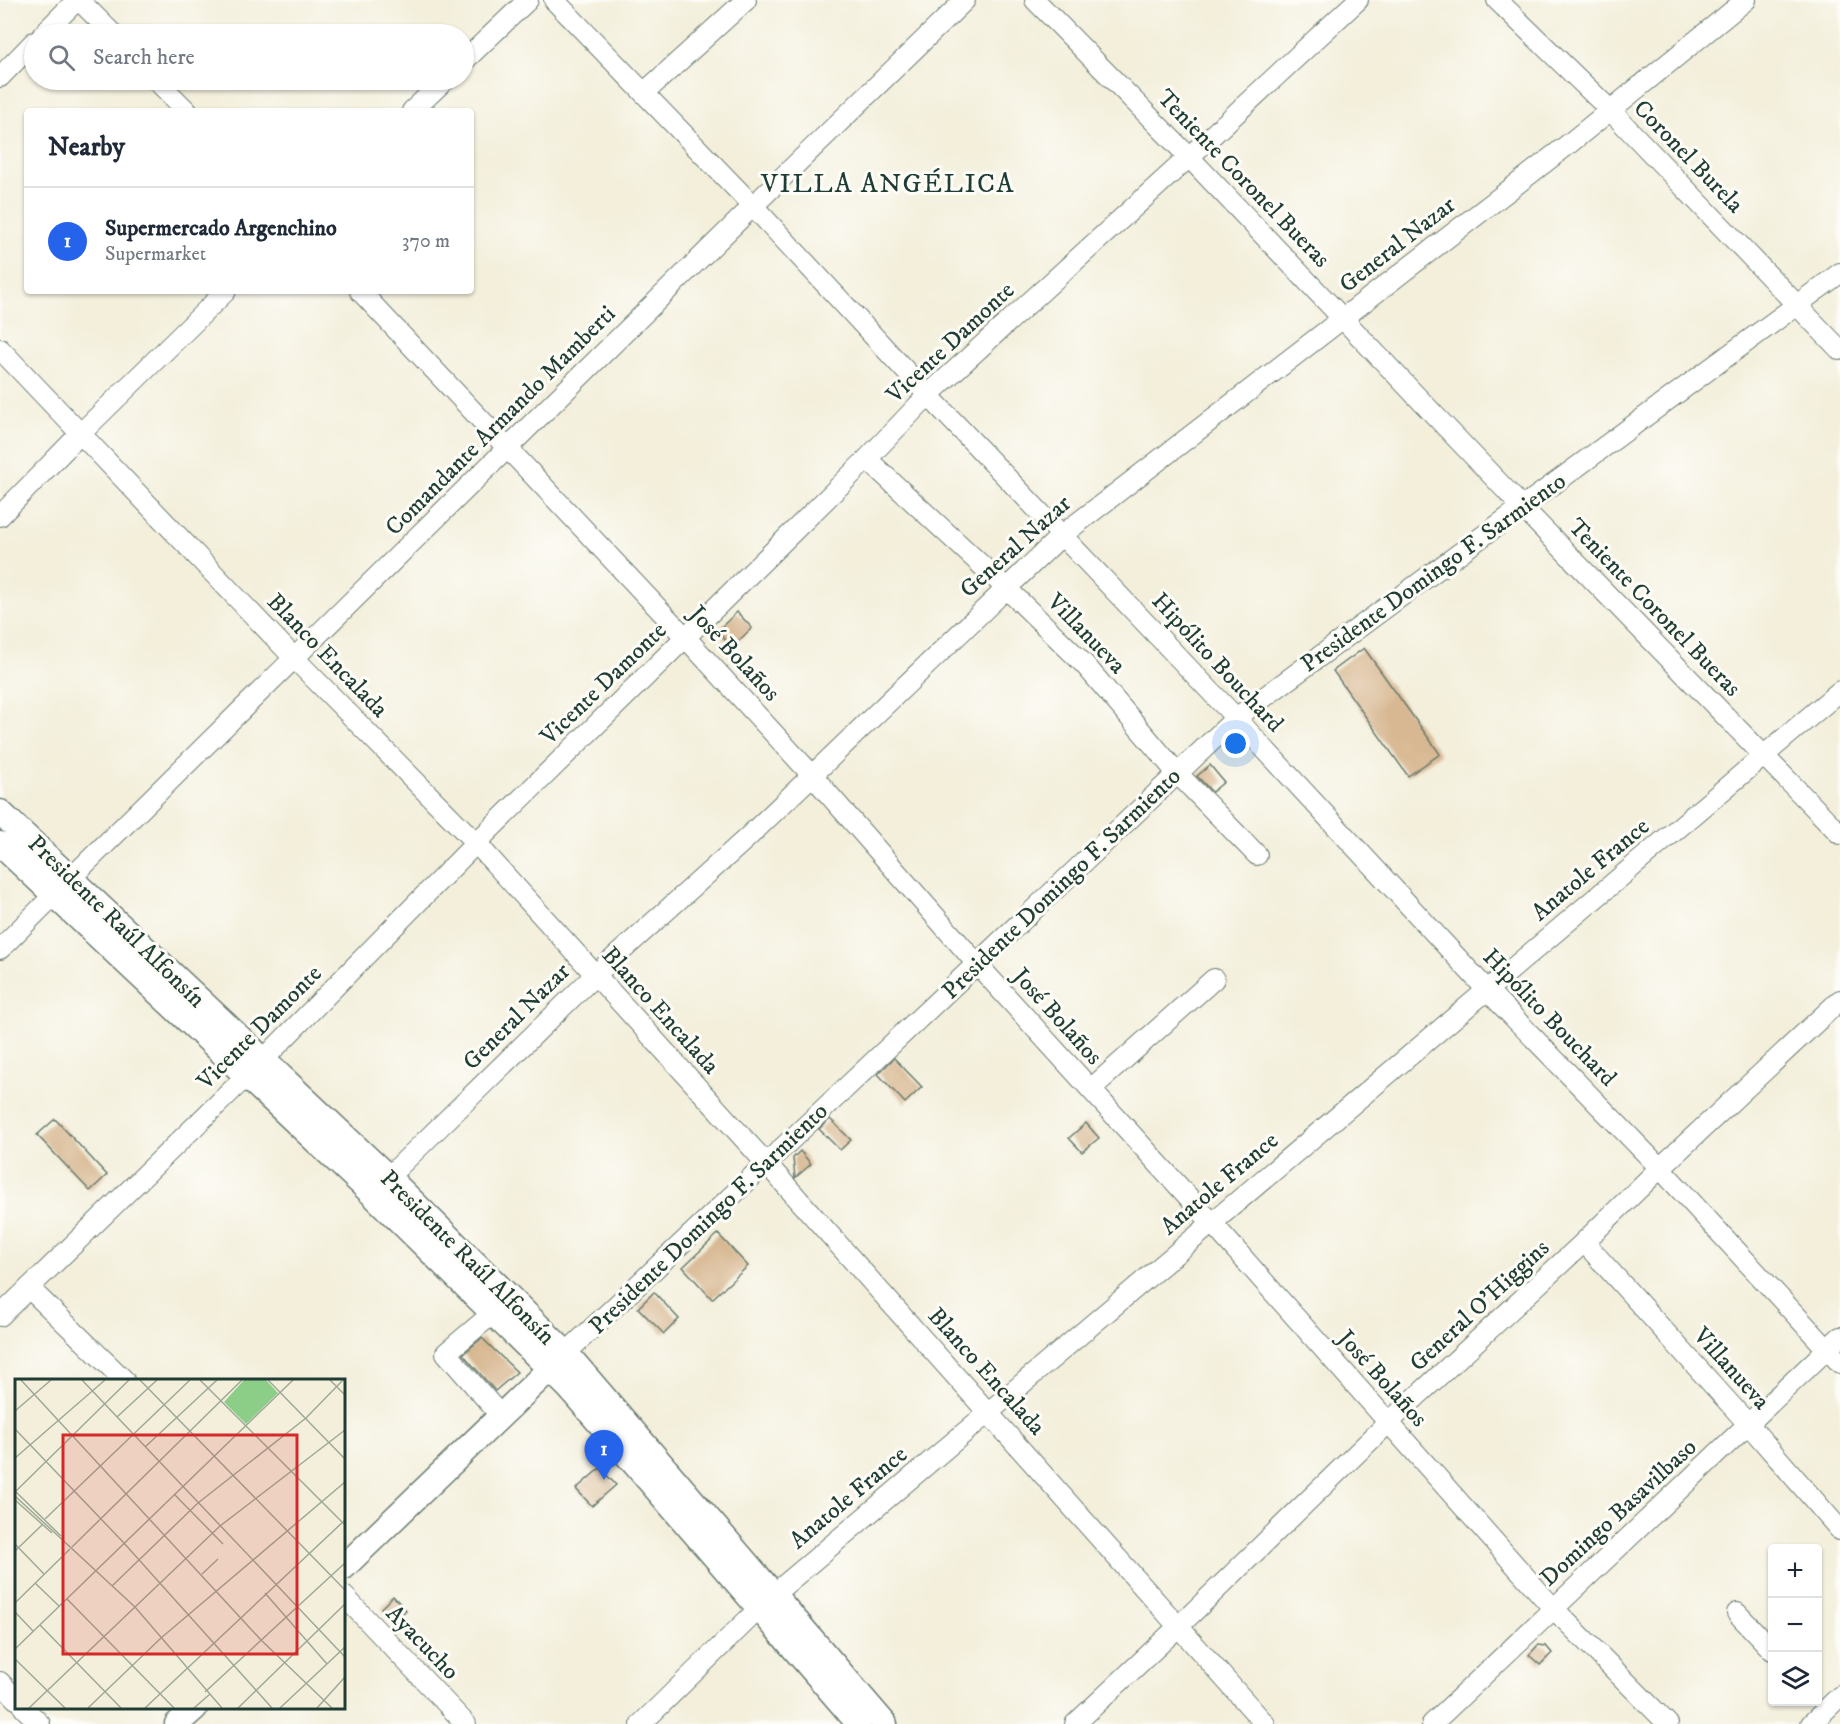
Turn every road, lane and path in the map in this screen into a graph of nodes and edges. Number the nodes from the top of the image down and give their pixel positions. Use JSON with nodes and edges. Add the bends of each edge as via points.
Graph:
{"nodes":[{"id":1,"x":78,"y":0,"type":"edge"},
{"id":2,"x":528,"y":0,"type":"edge"},
{"id":3,"x":554,"y":0,"type":"edge"},
{"id":4,"x":746,"y":0,"type":"edge"},
{"id":5,"x":965,"y":0,"type":"edge"},
{"id":6,"x":1035,"y":0,"type":"edge"},
{"id":7,"x":1358,"y":0,"type":"edge"},
{"id":8,"x":1497,"y":0,"type":"edge"},
{"id":9,"x":1746,"y":0,"type":"edge"},
{"id":10,"x":53,"y":24,"type":"edge"},
{"id":11,"x":102,"y":24,"type":"edge"},
{"id":12,"x":24,"y":52,"type":"edge"},
{"id":13,"x":474,"y":52,"type":"edge"},
{"id":14,"x":0,"y":77,"type":"edge"},
{"id":15,"x":166,"y":90,"type":"edge"},
{"id":16,"x":434,"y":90,"type":"edge"},
{"id":17,"x":644,"y":93,"type":"junction"},
{"id":18,"x":184,"y":108,"type":"edge"},
{"id":19,"x":415,"y":108,"type":"edge"},
{"id":20,"x":1609,"y":109,"type":"junction"},
{"id":21,"x":1189,"y":157,"type":"junction"},
{"id":22,"x":753,"y":206,"type":"junction"},
{"id":23,"x":1840,"y":273,"type":"edge"},
{"id":24,"x":223,"y":294,"type":"edge"},
{"id":25,"x":363,"y":294,"type":"edge"},
{"id":26,"x":1796,"y":305,"type":"junction"},
{"id":27,"x":1343,"y":319,"type":"junction"},
{"id":28,"x":0,"y":349,"type":"edge"},
{"id":29,"x":1840,"y":350,"type":"edge"},
{"id":30,"x":928,"y":395,"type":"junction"},
{"id":31,"x":80,"y":434,"type":"junction"},
{"id":32,"x":508,"y":447,"type":"junction"},
{"id":33,"x":867,"y":459,"type":"junction"},
{"id":34,"x":1522,"y":507,"type":"junction"},
{"id":35,"x":0,"y":516,"type":"edge"},
{"id":36,"x":1062,"y":535,"type":"junction"},
{"id":37,"x":1005,"y":587,"type":"junction"},
{"id":38,"x":686,"y":638,"type":"junction"},
{"id":39,"x":295,"y":659,"type":"junction"},
{"id":40,"x":1840,"y":691,"type":"edge"},
{"id":41,"x":1236,"y":718,"type":"junction"},
{"id":42,"x":1764,"y":755,"type":"junction"},
{"id":43,"x":1178,"y":773,"type":"junction"},
{"id":44,"x":812,"y":774,"type":"junction"},
{"id":45,"x":5,"y":815,"type":"edge"},
{"id":46,"x":1840,"y":834,"type":"edge"},
{"id":47,"x":476,"y":843,"type":"junction"},
{"id":48,"x":0,"y":844,"type":"edge"},
{"id":49,"x":1257,"y":855,"type":"dead end"},
{"id":50,"x":71,"y":878,"type":"junction"},
{"id":51,"x":54,"y":895,"type":"junction"},
{"id":52,"x":0,"y":949,"type":"edge"},
{"id":53,"x":977,"y":964,"type":"junction"},
{"id":54,"x":595,"y":975,"type":"junction"},
{"id":55,"x":1214,"y":979,"type":"dead end"},
{"id":56,"x":1487,"y":990,"type":"junction"},
{"id":57,"x":1840,"y":999,"type":"edge"},
{"id":58,"x":255,"y":1068,"type":"junction"},
{"id":59,"x":1090,"y":1089,"type":"junction"},
{"id":60,"x":766,"y":1163,"type":"junction"},
{"id":61,"x":1660,"y":1168,"type":"junction"},
{"id":62,"x":380,"y":1186,"type":"junction"},
{"id":63,"x":1212,"y":1223,"type":"junction"},
{"id":64,"x":1584,"y":1242,"type":"junction"},
{"id":65,"x":29,"y":1288,"type":"junction"},
{"id":66,"x":492,"y":1314,"type":"junction"},
{"id":67,"x":0,"y":1316,"type":"edge"},
{"id":68,"x":1836,"y":1350,"type":"edge"},
{"id":69,"x":558,"y":1361,"type":"junction"},
{"id":70,"x":123,"y":1379,"type":"edge"},
{"id":71,"x":989,"y":1412,"type":"junction"},
{"id":72,"x":500,"y":1415,"type":"junction"},
{"id":73,"x":1389,"y":1422,"type":"junction"},
{"id":74,"x":1749,"y":1425,"type":"junction"},
{"id":75,"x":1840,"y":1530,"type":"edge"},
{"id":76,"x":345,"y":1565,"type":"edge"},
{"id":77,"x":345,"y":1597,"type":"edge"},
{"id":78,"x":767,"y":1602,"type":"junction"},
{"id":79,"x":1553,"y":1608,"type":"junction"},
{"id":80,"x":1737,"y":1613,"type":"dead end"},
{"id":81,"x":1179,"y":1626,"type":"junction"},
{"id":82,"x":1768,"y":1645,"type":"edge"},
{"id":83,"x":0,"y":1682,"type":"edge"},
{"id":84,"x":15,"y":1698,"type":"edge"},
{"id":85,"x":1828,"y":1700,"type":"edge"},
{"id":86,"x":26,"y":1709,"type":"edge"},
{"id":87,"x":193,"y":1709,"type":"edge"},
{"id":88,"x":40,"y":1724,"type":"edge"},
{"id":89,"x":177,"y":1724,"type":"edge"},
{"id":90,"x":466,"y":1724,"type":"edge"},
{"id":91,"x":641,"y":1724,"type":"edge"},
{"id":92,"x":859,"y":1724,"type":"edge"},
{"id":93,"x":885,"y":1724,"type":"edge"},
{"id":94,"x":1075,"y":1724,"type":"edge"},
{"id":95,"x":1265,"y":1724,"type":"edge"},
{"id":96,"x":1432,"y":1724,"type":"edge"},
{"id":97,"x":1668,"y":1724,"type":"edge"},
{"id":98,"x":1811,"y":1724,"type":"edge"}],
"edges":[{"from":1,"to":10,"type":"street"},
{"from":1,"to":11,"type":"street"},
{"from":2,"to":13,"type":"street"},
{"from":3,"to":17,"type":"street","name":"Hipólito Bouchard"},
{"from":4,"to":17,"type":"street"},
{"from":5,"to":22,"type":"street","name":"Comandante Armando Mamberti"},
{"from":6,"to":21,"type":"street","name":"Teniente Coronel Bueras"},
{"from":7,"to":21,"type":"street","name":"Vicente Damonte"},
{"from":8,"to":20,"type":"street","name":"Coronel Burela"},
{"from":9,"to":20,"type":"street","name":"General Nazar"},
{"from":12,"to":14,"type":"street"},
{"from":15,"to":18,"type":"street"},
{"from":16,"to":19,"type":"street"},
{"from":17,"to":22,"type":"street","name":"Hipólito Bouchard"},
{"from":20,"to":26,"type":"street","name":"Coronel Burela"},
{"from":20,"to":27,"type":"street","name":"General Nazar"},
{"from":21,"to":27,"type":"street","name":"Teniente Coronel Bueras"},
{"from":21,"to":30,"type":"street","name":"Vicente Damonte"},
{"from":22,"to":30,"type":"street","name":"Hipólito Bouchard"},
{"from":22,"to":32,"type":"street","name":"Comandante Armando Mamberti"},
{"from":23,"to":26,"type":"street","name":"Presidente Domingo F. Sarmiento"},
{"from":24,"to":31,"type":"street"},
{"from":25,"to":32,"type":"street","name":"José Bolaños"},
{"from":26,"to":29,"type":"street","name":"Coronel Burela"},
{"from":26,"to":34,"type":"street","name":"Presidente Domingo F. Sarmiento"},
{"from":27,"to":34,"type":"street","name":"Teniente Coronel Bueras"},
{"from":27,"to":36,"type":"street","name":"General Nazar"},
{"from":28,"to":31,"type":"street","name":"Blanco Encalada"},
{"from":30,"to":33,"type":"street","name":"Vicente Damonte"},
{"from":30,"to":36,"type":"street","name":"Hipólito Bouchard"},
{"from":31,"to":35,"type":"street"},
{"from":31,"to":39,"type":"street","name":"Blanco Encalada"},
{"from":32,"to":38,"type":"street","name":"José Bolaños"},
{"from":32,"to":39,"type":"street","name":"Comandante Armando Mamberti"},
{"from":33,"to":37,"type":"street","name":"Villanueva"},
{"from":33,"to":38,"type":"street","name":"Vicente Damonte"},
{"from":34,"to":41,"type":"street","name":"Presidente Domingo F. Sarmiento"},
{"from":34,"to":42,"type":"street","name":"Teniente Coronel Bueras"},
{"from":36,"to":37,"type":"street","name":"General Nazar"},
{"from":36,"to":41,"type":"street","name":"Hipólito Bouchard"},
{"from":37,"to":43,"type":"street","name":"Villanueva","via":[[1085,665]]},
{"from":37,"to":44,"type":"street","name":"General Nazar"},
{"from":38,"to":44,"type":"street","name":"José Bolaños"},
{"from":38,"to":47,"type":"street","name":"Vicente Damonte"},
{"from":39,"to":47,"type":"street","name":"Blanco Encalada"},
{"from":39,"to":50,"type":"street","name":"Comandante Armando Mamberti"},
{"from":40,"to":42,"type":"street","name":"Anatole France"},
{"from":41,"to":43,"type":"street","name":"Presidente Domingo F. Sarmiento"},
{"from":41,"to":56,"type":"street","name":"Hipólito Bouchard"},
{"from":42,"to":46,"type":"street","name":"Teniente Coronel Bueras"},
{"from":42,"to":56,"type":"street","name":"Anatole France"},
{"from":43,"to":49,"type":"street","name":"Villanueva"},
{"from":43,"to":53,"type":"street","name":"Presidente Domingo F. Sarmiento"},
{"from":44,"to":53,"type":"street","name":"José Bolaños"},
{"from":44,"to":54,"type":"street","name":"General Nazar"},
{"from":45,"to":50,"type":"main road","name":"Presidente Raúl Alfonsín"},
{"from":47,"to":54,"type":"street","name":"Blanco Encalada"},
{"from":47,"to":58,"type":"street","name":"Vicente Damonte"},
{"from":48,"to":51,"type":"main road","name":"Presidente Raúl Alfonsín"},
{"from":50,"to":58,"type":"main road","name":"Presidente Raúl Alfonsín"},
{"from":51,"to":52,"type":"street"},
{"from":51,"to":58,"type":"main road","name":"Presidente Raúl Alfonsín"},
{"from":53,"to":59,"type":"street","name":"José Bolaños"},
{"from":53,"to":60,"type":"street","name":"Presidente Domingo F. Sarmiento"},
{"from":54,"to":60,"type":"street","name":"Blanco Encalada"},
{"from":54,"to":62,"type":"street","name":"General Nazar"},
{"from":55,"to":59,"type":"street"},
{"from":56,"to":61,"type":"street","name":"Hipólito Bouchard"},
{"from":56,"to":63,"type":"street","name":"Anatole France"},
{"from":57,"to":61,"type":"street","name":"General O'Higgins"},
{"from":58,"to":62,"type":"main road","name":"Presidente Raúl Alfonsín"},
{"from":58,"to":65,"type":"street","name":"Vicente Damonte"},
{"from":59,"to":63,"type":"street","name":"José Bolaños"},
{"from":60,"to":69,"type":"street","name":"Presidente Domingo F. Sarmiento"},
{"from":60,"to":71,"type":"street","name":"Blanco Encalada"},
{"from":61,"to":64,"type":"street","name":"General O'Higgins"},
{"from":61,"to":68,"type":"street","name":"Hipólito Bouchard"},
{"from":62,"to":66,"type":"main road","name":"Presidente Raúl Alfonsín"},
{"from":62,"to":69,"type":"main road","name":"Presidente Raúl Alfonsín"},
{"from":63,"to":71,"type":"street","name":"Anatole France"},
{"from":63,"to":73,"type":"street","name":"José Bolaños"},
{"from":64,"to":73,"type":"street","name":"General O'Higgins"},
{"from":64,"to":74,"type":"street","name":"Villanueva"},
{"from":65,"to":67,"type":"street","name":"Vicente Damonte"},
{"from":65,"to":70,"type":"street"},
{"from":66,"to":69,"type":"main road","name":"Presidente Raúl Alfonsín"},
{"from":66,"to":72,"type":"street","via":[[446,1353]]},
{"from":68,"to":74,"type":"street","name":"Domingo Basavilbaso"},
{"from":69,"to":72,"type":"main road","name":"Presidente Domingo F. Sarmiento"},
{"from":69,"to":78,"type":"main road","name":"Presidente Raúl Alfonsín"},
{"from":71,"to":78,"type":"street","name":"Anatole France"},
{"from":71,"to":81,"type":"street","name":"Blanco Encalada"},
{"from":72,"to":76,"type":"main road","name":"Presidente Domingo F. Sarmiento"},
{"from":73,"to":79,"type":"street","name":"José Bolaños"},
{"from":73,"to":81,"type":"street","name":"General O'Higgins"},
{"from":74,"to":75,"type":"street","name":"Villanueva"},
{"from":74,"to":79,"type":"street","name":"Domingo Basavilbaso"},
{"from":77,"to":90,"type":"street","name":"Ayacucho"},
{"from":78,"to":91,"type":"street","name":"Anatole France"},
{"from":78,"to":92,"type":"main road","name":"Presidente Raúl Alfonsín"},
{"from":78,"to":93,"type":"main road","name":"Presidente Raúl Alfonsín"},
{"from":79,"to":96,"type":"street","name":"Domingo Basavilbaso"},
{"from":79,"to":97,"type":"street","name":"José Bolaños"},
{"from":80,"to":82,"type":"street"},
{"from":81,"to":94,"type":"street","name":"General O'Higgins"},
{"from":81,"to":95,"type":"street","name":"Blanco Encalada"},
{"from":83,"to":84,"type":"street"},
{"from":85,"to":98,"type":"street"},
{"from":86,"to":88,"type":"street"},
{"from":87,"to":89,"type":"main road"}]}
